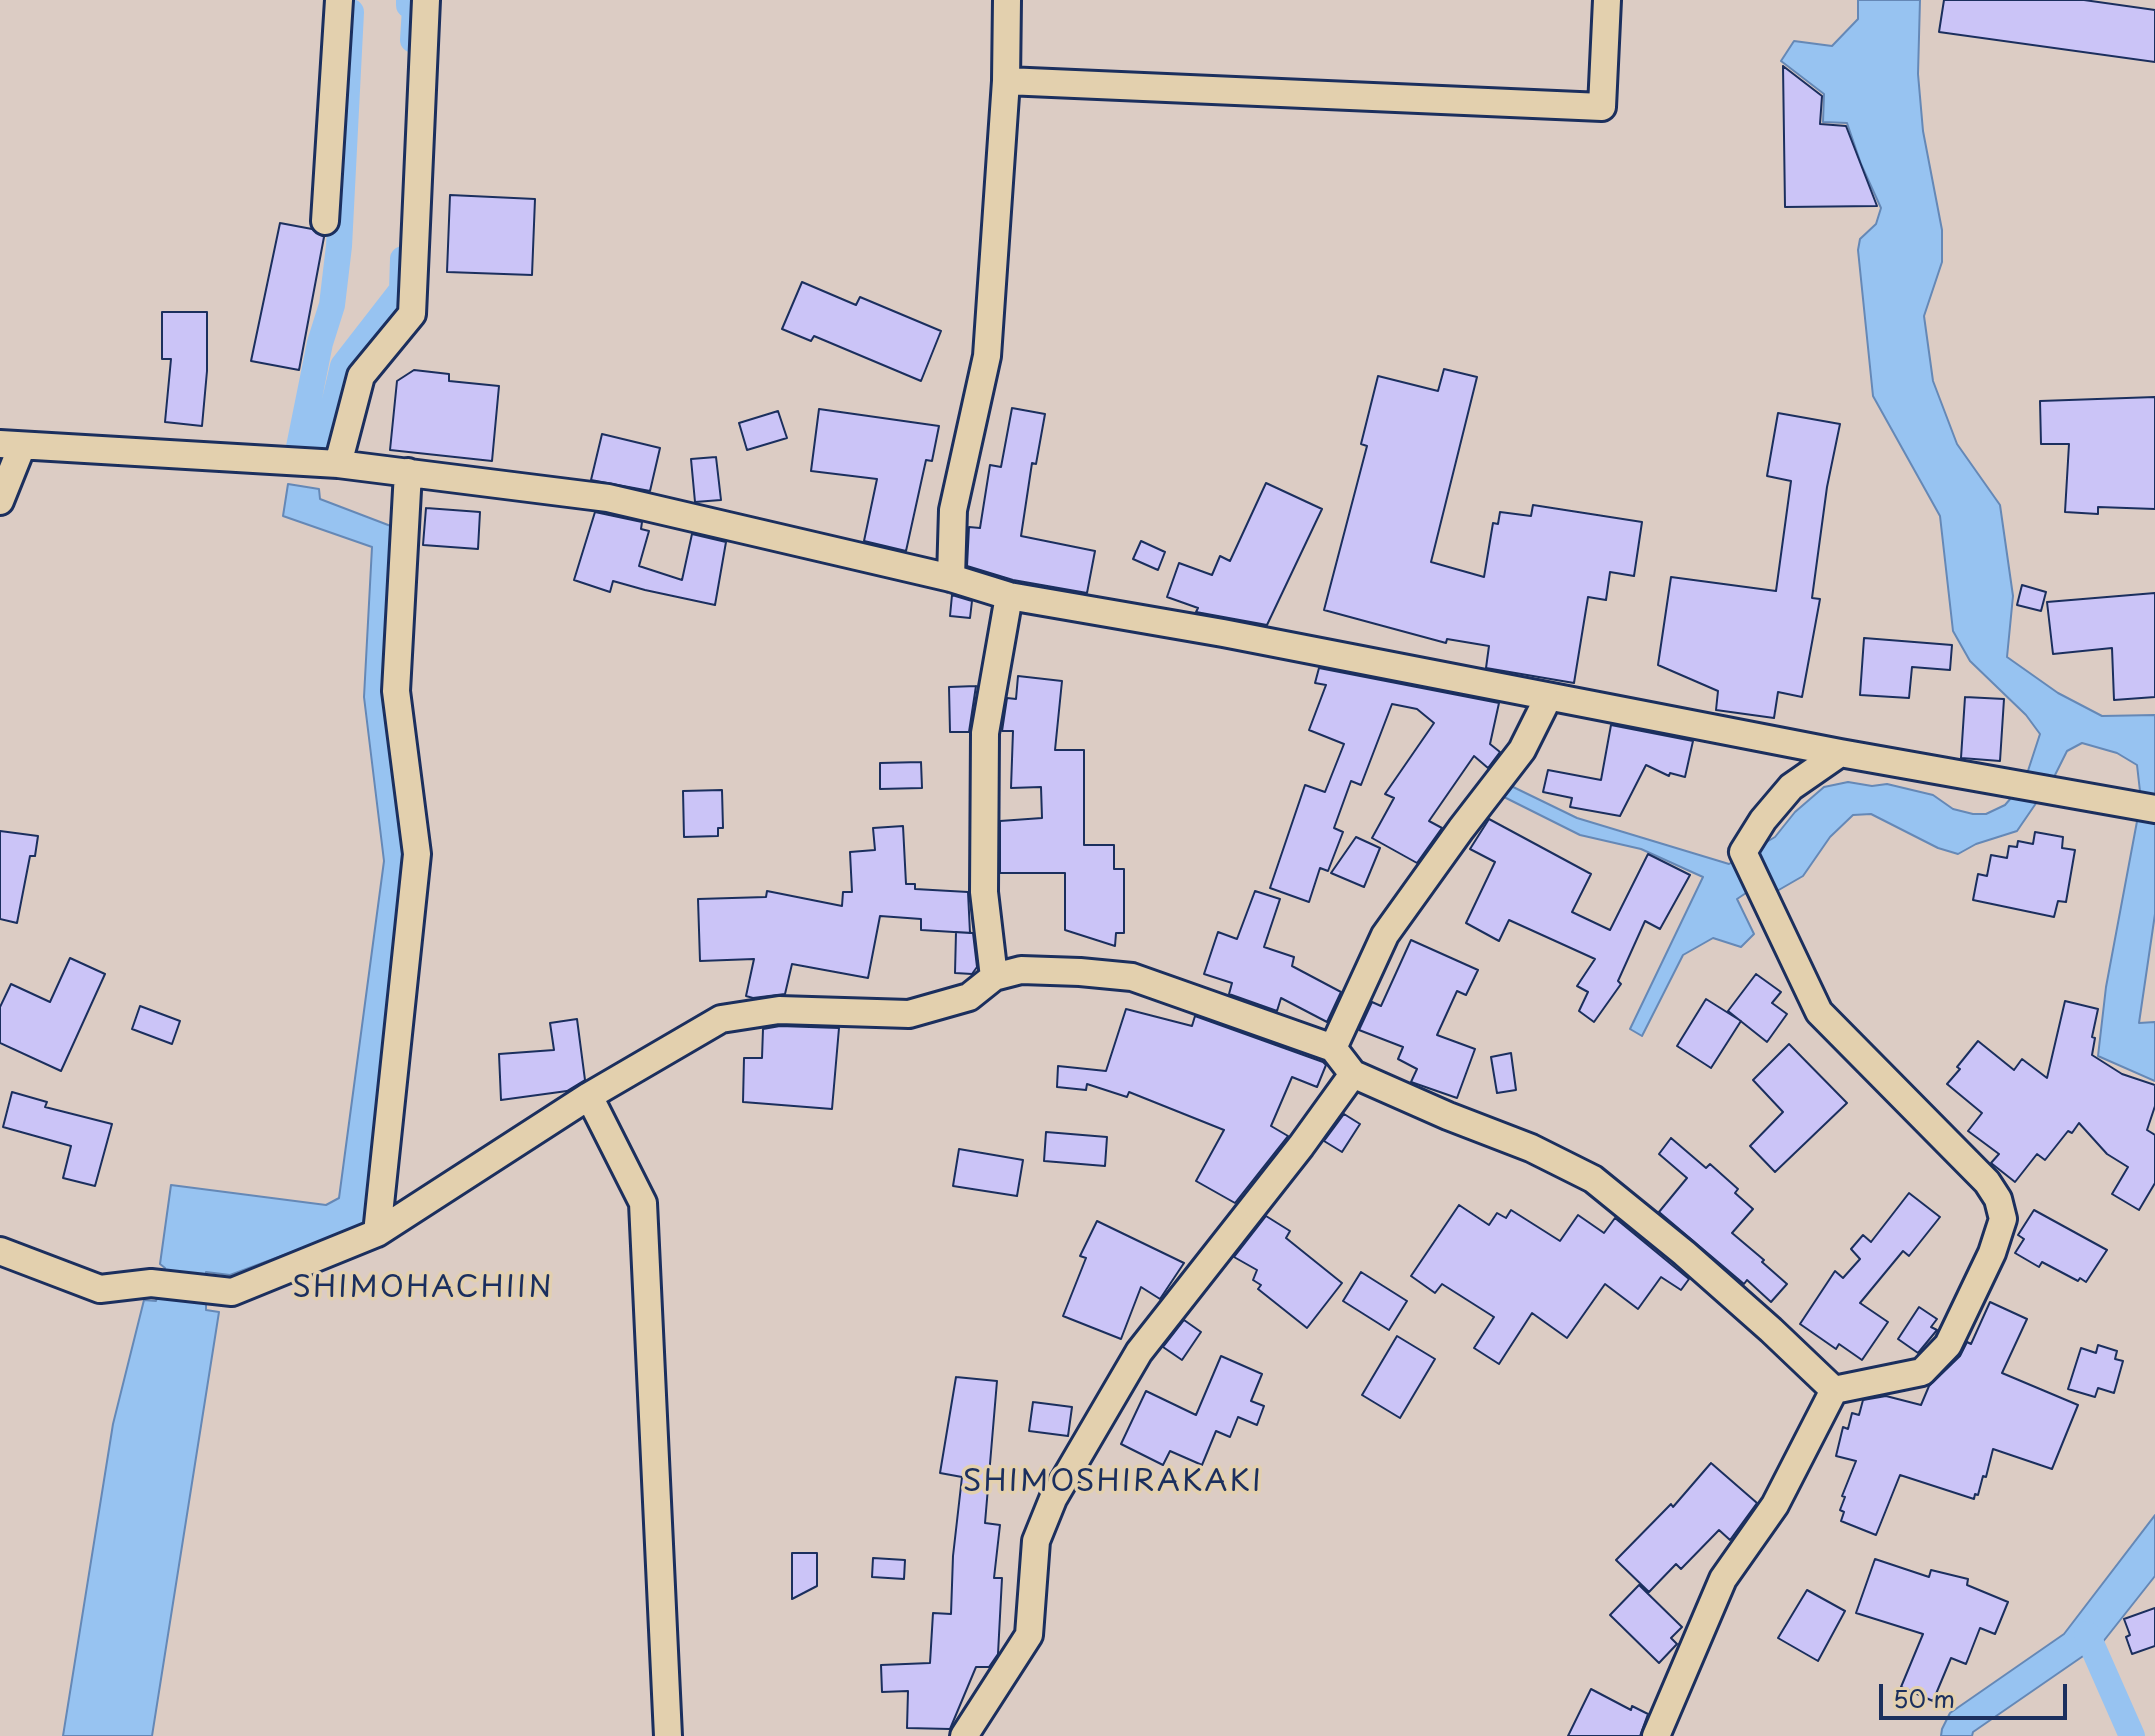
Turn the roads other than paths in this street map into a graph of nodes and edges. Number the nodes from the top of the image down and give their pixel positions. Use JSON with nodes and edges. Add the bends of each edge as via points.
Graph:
{"nodes":[{"id":1,"x":339,"y":0,"type":"edge"},
{"id":2,"x":426,"y":0,"type":"edge"},
{"id":3,"x":1005,"y":0,"type":"edge"},
{"id":4,"x":1607,"y":0,"type":"edge"},
{"id":5,"x":1006,"y":81,"type":"junction"},
{"id":6,"x":325,"y":221,"type":"dead end"},
{"id":7,"x":11,"y":445,"type":"edge"},
{"id":8,"x":338,"y":464,"type":"junction"},
{"id":9,"x":408,"y":472,"type":"junction"},
{"id":10,"x":0,"y":501,"type":"edge"},
{"id":11,"x":951,"y":578,"type":"junction"},
{"id":12,"x":1009,"y":596,"type":"junction"},
{"id":13,"x":1548,"y":698,"type":"junction"},
{"id":14,"x":1840,"y":753,"type":"junction"},
{"id":15,"x":2155,"y":809,"type":"edge"},
{"id":16,"x":994,"y":977,"type":"junction"},
{"id":17,"x":1333,"y":1048,"type":"junction"},
{"id":18,"x":1353,"y":1074,"type":"junction"},
{"id":19,"x":589,"y":1096,"type":"junction"},
{"id":20,"x":377,"y":1233,"type":"junction"},
{"id":21,"x":0,"y":1251,"type":"edge"},
{"id":22,"x":1834,"y":1390,"type":"junction"},
{"id":23,"x":668,"y":1736,"type":"edge"},
{"id":24,"x":964,"y":1736,"type":"edge"},
{"id":25,"x":1656,"y":1736,"type":"edge"}],
"edges":[{"from":1,"to":6,"type":"street"},
{"from":2,"to":8,"type":"street","via":[[412,314],[361,376]]},
{"from":3,"to":5,"type":"street"},
{"from":4,"to":5,"type":"street","via":[[1602,107]]},
{"from":5,"to":11,"type":"street","via":[[987,356],[953,510]]},
{"from":7,"to":8,"type":"street"},
{"from":7,"to":10,"type":"street"},
{"from":8,"to":9,"type":"street"},
{"from":9,"to":11,"type":"street","via":[[608,498]]},
{"from":9,"to":20,"type":"street","via":[[396,691],[417,854]]},
{"from":11,"to":12,"type":"street"},
{"from":12,"to":13,"type":"street"},
{"from":12,"to":16,"type":"street","via":[[985,733],[984,892]]},
{"from":13,"to":14,"type":"street"},
{"from":13,"to":17,"type":"street","via":[[1522,750],[1385,935]]},
{"from":14,"to":15,"type":"street"},
{"from":14,"to":22,"type":"street","via":[[1791,787],[1743,852],[1819,1012],[1987,1182],[2003,1219],[1948,1345],[1922,1372]]},
{"from":16,"to":17,"type":"street","via":[[1021,970],[1132,977]]},
{"from":16,"to":19,"type":"street","via":[[969,997],[909,1014],[779,1010],[721,1019]]},
{"from":17,"to":18,"type":"street"},
{"from":18,"to":22,"type":"street","via":[[1593,1179],[1684,1253]]},
{"from":18,"to":24,"type":"street","via":[[1139,1352],[1061,1485],[1036,1541],[1029,1635]]},
{"from":19,"to":20,"type":"street"},
{"from":19,"to":23,"type":"street","via":[[643,1203]]},
{"from":20,"to":21,"type":"street","via":[[232,1292],[151,1283],[100,1289]]},
{"from":22,"to":25,"type":"street","via":[[1775,1505],[1723,1579]]}]}
